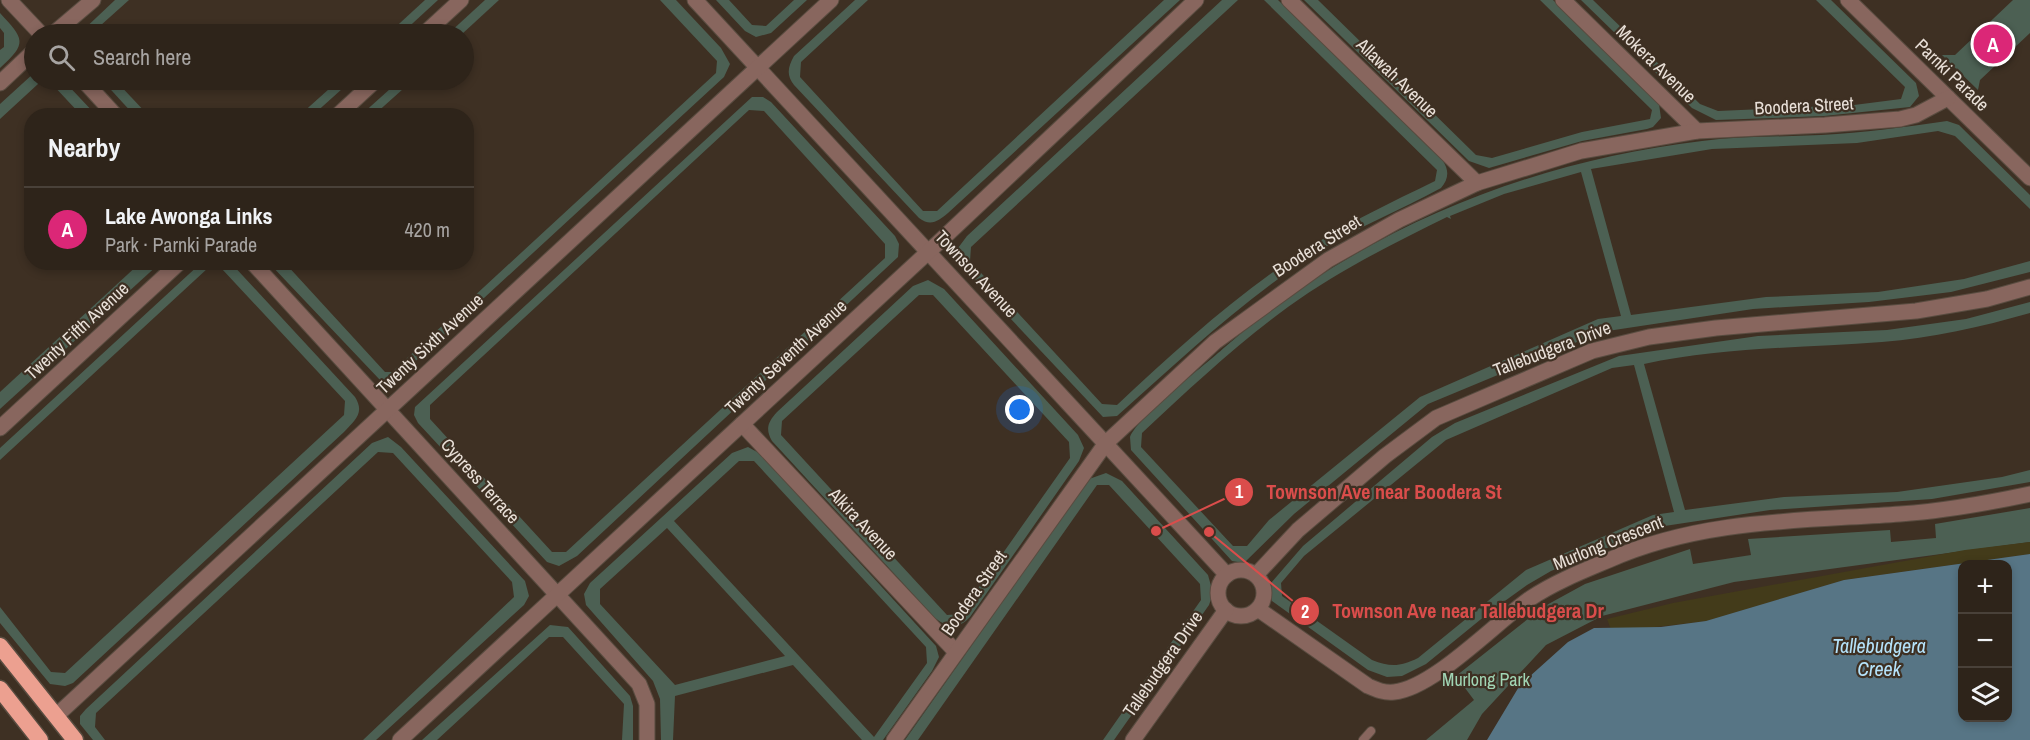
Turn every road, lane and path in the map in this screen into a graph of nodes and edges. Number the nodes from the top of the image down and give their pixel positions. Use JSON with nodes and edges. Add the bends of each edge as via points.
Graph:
{"nodes":[{"id":1,"x":9,"y":0,"type":"edge"},
{"id":2,"x":93,"y":0,"type":"edge"},
{"id":3,"x":461,"y":0,"type":"edge"},
{"id":4,"x":695,"y":0,"type":"edge"},
{"id":5,"x":831,"y":0,"type":"edge"},
{"id":6,"x":1196,"y":0,"type":"edge"},
{"id":7,"x":1289,"y":0,"type":"edge"},
{"id":8,"x":1563,"y":0,"type":"edge"},
{"id":9,"x":1848,"y":0,"type":"edge"},
{"id":10,"x":32,"y":24,"type":"edge"},
{"id":11,"x":65,"y":24,"type":"edge"},
{"id":12,"x":435,"y":24,"type":"edge"},
{"id":13,"x":24,"y":60,"type":"edge"},
{"id":14,"x":758,"y":68,"type":"junction"},
{"id":15,"x":0,"y":83,"type":"edge"},
{"id":16,"x":92,"y":90,"type":"edge"},
{"id":17,"x":365,"y":90,"type":"edge"},
{"id":18,"x":1948,"y":98,"type":"junction"},
{"id":19,"x":109,"y":108,"type":"edge"},
{"id":20,"x":346,"y":108,"type":"edge"},
{"id":21,"x":1697,"y":131,"type":"junction"},
{"id":22,"x":2030,"y":178,"type":"edge"},
{"id":23,"x":1477,"y":183,"type":"junction"},
{"id":24,"x":928,"y":252,"type":"junction"},
{"id":25,"x":171,"y":270,"type":"edge"},
{"id":26,"x":259,"y":270,"type":"edge"},
{"id":27,"x":2030,"y":287,"type":"edge"},
{"id":28,"x":388,"y":409,"type":"junction"},
{"id":29,"x":742,"y":424,"type":"junction"},
{"id":30,"x":0,"y":428,"type":"edge"},
{"id":31,"x":1106,"y":443,"type":"junction"},
{"id":32,"x":2030,"y":494,"type":"edge"},
{"id":33,"x":1227,"y":575,"type":"junction"},
{"id":34,"x":1256,"y":575,"type":"junction"},
{"id":35,"x":557,"y":596,"type":"junction"},
{"id":36,"x":1258,"y":609,"type":"junction"},
{"id":37,"x":1226,"y":610,"type":"junction"},
{"id":38,"x":0,"y":646,"type":"edge"},
{"id":39,"x":956,"y":652,"type":"junction"},
{"id":40,"x":0,"y":689,"type":"edge"},
{"id":41,"x":56,"y":716,"type":"junction"},
{"id":42,"x":1371,"y":731,"type":"dead end"},
{"id":43,"x":40,"y":740,"type":"edge"},
{"id":44,"x":75,"y":740,"type":"edge"},
{"id":45,"x":400,"y":740,"type":"edge"},
{"id":46,"x":648,"y":740,"type":"edge"},
{"id":47,"x":894,"y":740,"type":"edge"},
{"id":48,"x":1133,"y":740,"type":"edge"},
{"id":49,"x":1363,"y":740,"type":"edge"}],
"edges":[{"from":1,"to":10,"type":"street"},
{"from":2,"to":11,"type":"street"},
{"from":3,"to":12,"type":"street"},
{"from":4,"to":14,"type":"street","name":"Townson Avenue"},
{"from":5,"to":14,"type":"street","name":"Twenty Sixth Avenue"},
{"from":6,"to":24,"type":"street","name":"Twenty Seventh Avenue"},
{"from":7,"to":23,"type":"street","name":"Allawah Avenue"},
{"from":8,"to":21,"type":"street","name":"Mokera Avenue"},
{"from":9,"to":18,"type":"street","name":"Parnki Parade"},
{"from":13,"to":15,"type":"street"},
{"from":14,"to":24,"type":"street","name":"Townson Avenue"},
{"from":14,"to":28,"type":"street","name":"Twenty Sixth Avenue"},
{"from":16,"to":19,"type":"street"},
{"from":17,"to":20,"type":"street"},
{"from":18,"to":21,"type":"street","name":"Boodera Street","via":[[1916,115],[1900,118]]},
{"from":18,"to":22,"type":"street","name":"Parnki Parade"},
{"from":21,"to":23,"type":"street","name":"Boodera Street","via":[[1581,151]]},
{"from":23,"to":31,"type":"street","name":"Boodera Street","via":[[1370,235],[1297,280],[1215,342]]},
{"from":24,"to":29,"type":"street","name":"Twenty Seventh Avenue"},
{"from":24,"to":31,"type":"street","name":"Townson Avenue"},
{"from":25,"to":30,"type":"street","name":"Twenty Fifth Avenue"},
{"from":26,"to":28,"type":"street","name":"Cypress Terrace"},
{"from":27,"to":34,"type":"street","name":"Tallebudgera Drive","via":[[1944,307],[1716,328],[1649,337],[1592,351],[1436,418],[1298,530]]},
{"from":28,"to":35,"type":"street","name":"Cypress Terrace"},
{"from":28,"to":41,"type":"street","name":"Twenty Sixth Avenue"},
{"from":29,"to":35,"type":"street","name":"Twenty Seventh Avenue"},
{"from":29,"to":39,"type":"street","name":"Alkira Avenue"},
{"from":31,"to":33,"type":"street","name":"Townson Avenue"},
{"from":31,"to":39,"type":"street","name":"Boodera Street"},
{"from":32,"to":36,"type":"street","name":"Murlong Crescent","via":[[1903,514],[1774,522],[1668,538],[1619,555],[1532,597],[1427,680],[1395,692],[1368,686]]},
{"from":33,"to":34,"type":"street","via":[[1241,570]]},
{"from":33,"to":37,"type":"street","via":[[1218,596]]},
{"from":34,"to":36,"type":"street","via":[[1264,587]]},
{"from":35,"to":45,"type":"street","name":"Twenty Seventh Avenue"},
{"from":35,"to":46,"type":"street","name":"Cypress Terrace","via":[[639,684],[647,704]]},
{"from":36,"to":37,"type":"street","via":[[1246,616]]},
{"from":37,"to":48,"type":"street","name":"Tallebudgera Drive"},
{"from":38,"to":41,"type":"highway"},
{"from":39,"to":47,"type":"street","name":"Boodera Street"},
{"from":40,"to":43,"type":"highway"},
{"from":41,"to":44,"type":"highway"},
{"from":42,"to":49,"type":"lane"}]}
